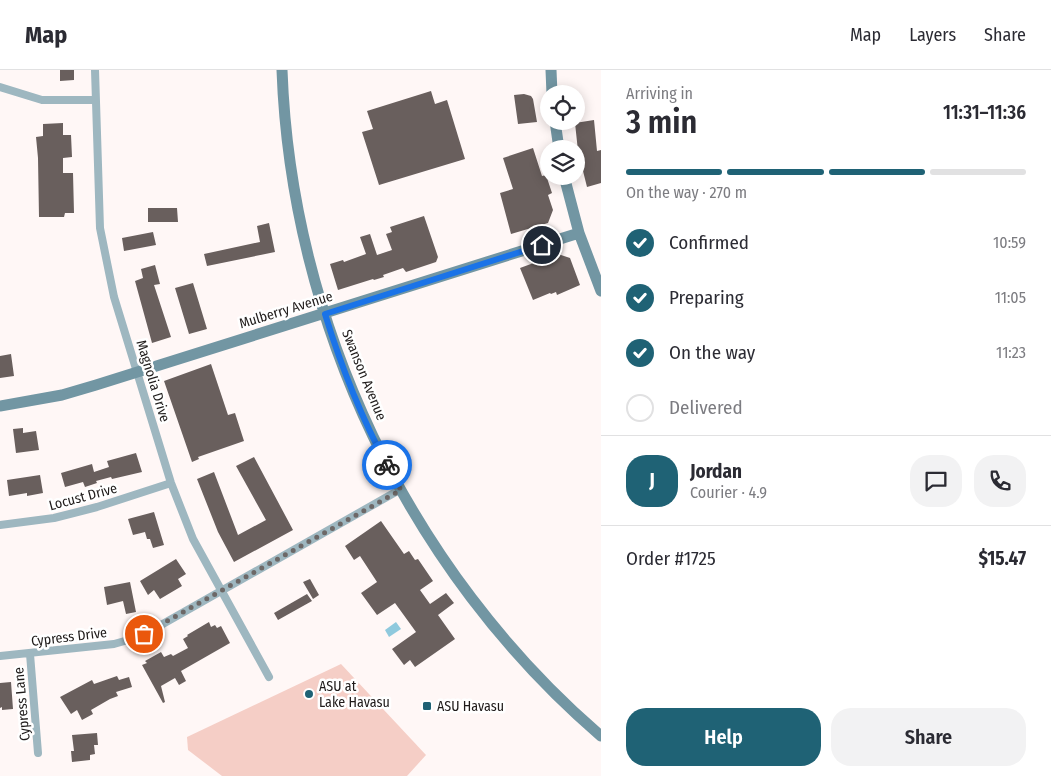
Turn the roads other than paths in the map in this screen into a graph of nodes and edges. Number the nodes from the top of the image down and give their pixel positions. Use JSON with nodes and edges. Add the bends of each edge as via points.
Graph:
{"nodes":[{"id":1,"x":96,"y":70,"type":"edge"},
{"id":2,"x":282,"y":70,"type":"edge"},
{"id":3,"x":551,"y":70,"type":"edge"},
{"id":4,"x":552,"y":85,"type":"edge"},
{"id":5,"x":0,"y":87,"type":"edge"},
{"id":6,"x":96,"y":100,"type":"junction"},
{"id":7,"x":566,"y":185,"type":"edge"},
{"id":8,"x":579,"y":233,"type":"junction"},
{"id":9,"x":601,"y":291,"type":"edge"},
{"id":10,"x":325,"y":314,"type":"junction"},
{"id":11,"x":138,"y":372,"type":"junction"},
{"id":12,"x":0,"y":406,"type":"edge"},
{"id":13,"x":171,"y":483,"type":"junction"},
{"id":14,"x":401,"y":490,"type":"junction"},
{"id":15,"x":0,"y":525,"type":"edge"},
{"id":16,"x":222,"y":590,"type":"junction"},
{"id":17,"x":30,"y":654,"type":"junction"},
{"id":18,"x":0,"y":656,"type":"edge"},
{"id":19,"x":269,"y":677,"type":"dead end"},
{"id":20,"x":601,"y":736,"type":"edge"},
{"id":21,"x":38,"y":752,"type":"dead end"}],
"edges":[{"from":1,"to":6,"type":"street","name":"Magnolia Drive"},
{"from":2,"to":10,"type":"street","name":"Swanson Avenue","via":[[294,189]]},
{"from":3,"to":4,"type":"street"},
{"from":5,"to":6,"type":"street","via":[[42,100]]},
{"from":6,"to":11,"type":"street","name":"Magnolia Drive","via":[[100,228],[114,297]]},
{"from":7,"to":8,"type":"street"},
{"from":8,"to":9,"type":"street"},
{"from":8,"to":10,"type":"street","name":"Mulberry Avenue"},
{"from":10,"to":11,"type":"street","name":"Mulberry Avenue"},
{"from":10,"to":14,"type":"street","name":"Swanson Avenue","via":[[364,418]]},
{"from":11,"to":12,"type":"street","name":"Mulberry Avenue","via":[[62,395]]},
{"from":11,"to":13,"type":"street","name":"Magnolia Drive"},
{"from":13,"to":15,"type":"street","name":"Locust Drive","via":[[62,516]]},
{"from":13,"to":16,"type":"street","name":"Magnolia Drive","via":[[193,539]]},
{"from":14,"to":16,"type":"street","name":"Cypress Drive"},
{"from":14,"to":20,"type":"street","name":"Swanson Avenue","via":[[433,544],[490,621],[554,692]]},
{"from":16,"to":17,"type":"street","name":"Cypress Drive","via":[[135,638],[114,644]]},
{"from":16,"to":19,"type":"street","name":"Magnolia Drive"},
{"from":17,"to":18,"type":"street","name":"Cypress Drive"},
{"from":17,"to":21,"type":"street","name":"Cypress Lane"}]}
